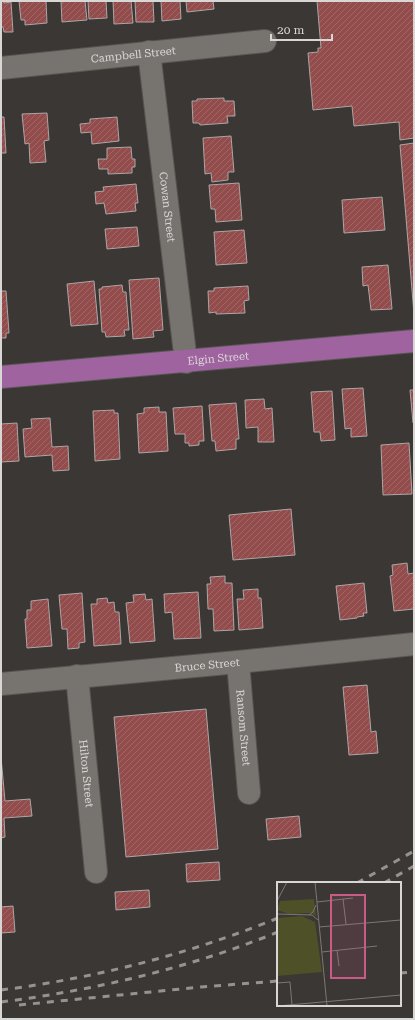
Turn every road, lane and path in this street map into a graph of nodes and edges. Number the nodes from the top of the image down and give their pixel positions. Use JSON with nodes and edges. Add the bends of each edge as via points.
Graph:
{"nodes":[{"id":1,"x":265,"y":41,"type":"dead end"},
{"id":2,"x":149,"y":52,"type":"junction"},
{"id":3,"x":1,"y":68,"type":"edge"},
{"id":4,"x":414,"y":341,"type":"edge"},
{"id":5,"x":186,"y":362,"type":"junction"},
{"id":6,"x":1,"y":371,"type":"edge"},
{"id":7,"x":23,"y":376,"type":"junction"},
{"id":8,"x":1,"y":377,"type":"edge"},
{"id":9,"x":414,"y":644,"type":"edge"},
{"id":10,"x":238,"y":662,"type":"junction"},
{"id":11,"x":77,"y":676,"type":"junction"},
{"id":12,"x":1,"y":684,"type":"edge"},
{"id":13,"x":249,"y":793,"type":"dead end"},
{"id":14,"x":96,"y":872,"type":"dead end"}],
"edges":[{"from":1,"to":2,"type":"street","name":"Campbell Street"},
{"from":2,"to":3,"type":"street","name":"Campbell Street"},
{"from":2,"to":5,"type":"street","name":"Cowan Street"},
{"from":4,"to":5,"type":"main road","name":"Elgin Street"},
{"from":5,"to":7,"type":"main road","name":"Elgin Street"},
{"from":6,"to":7,"type":"main road","name":"Elgin Street"},
{"from":7,"to":8,"type":"main road","name":"Elgin Street"},
{"from":9,"to":10,"type":"street","name":"Bruce Street"},
{"from":10,"to":11,"type":"street","name":"Bruce Street"},
{"from":10,"to":13,"type":"street","name":"Ransom Street"},
{"from":11,"to":12,"type":"street","name":"Bruce Street"},
{"from":11,"to":14,"type":"street","name":"Hilton Street"}]}
